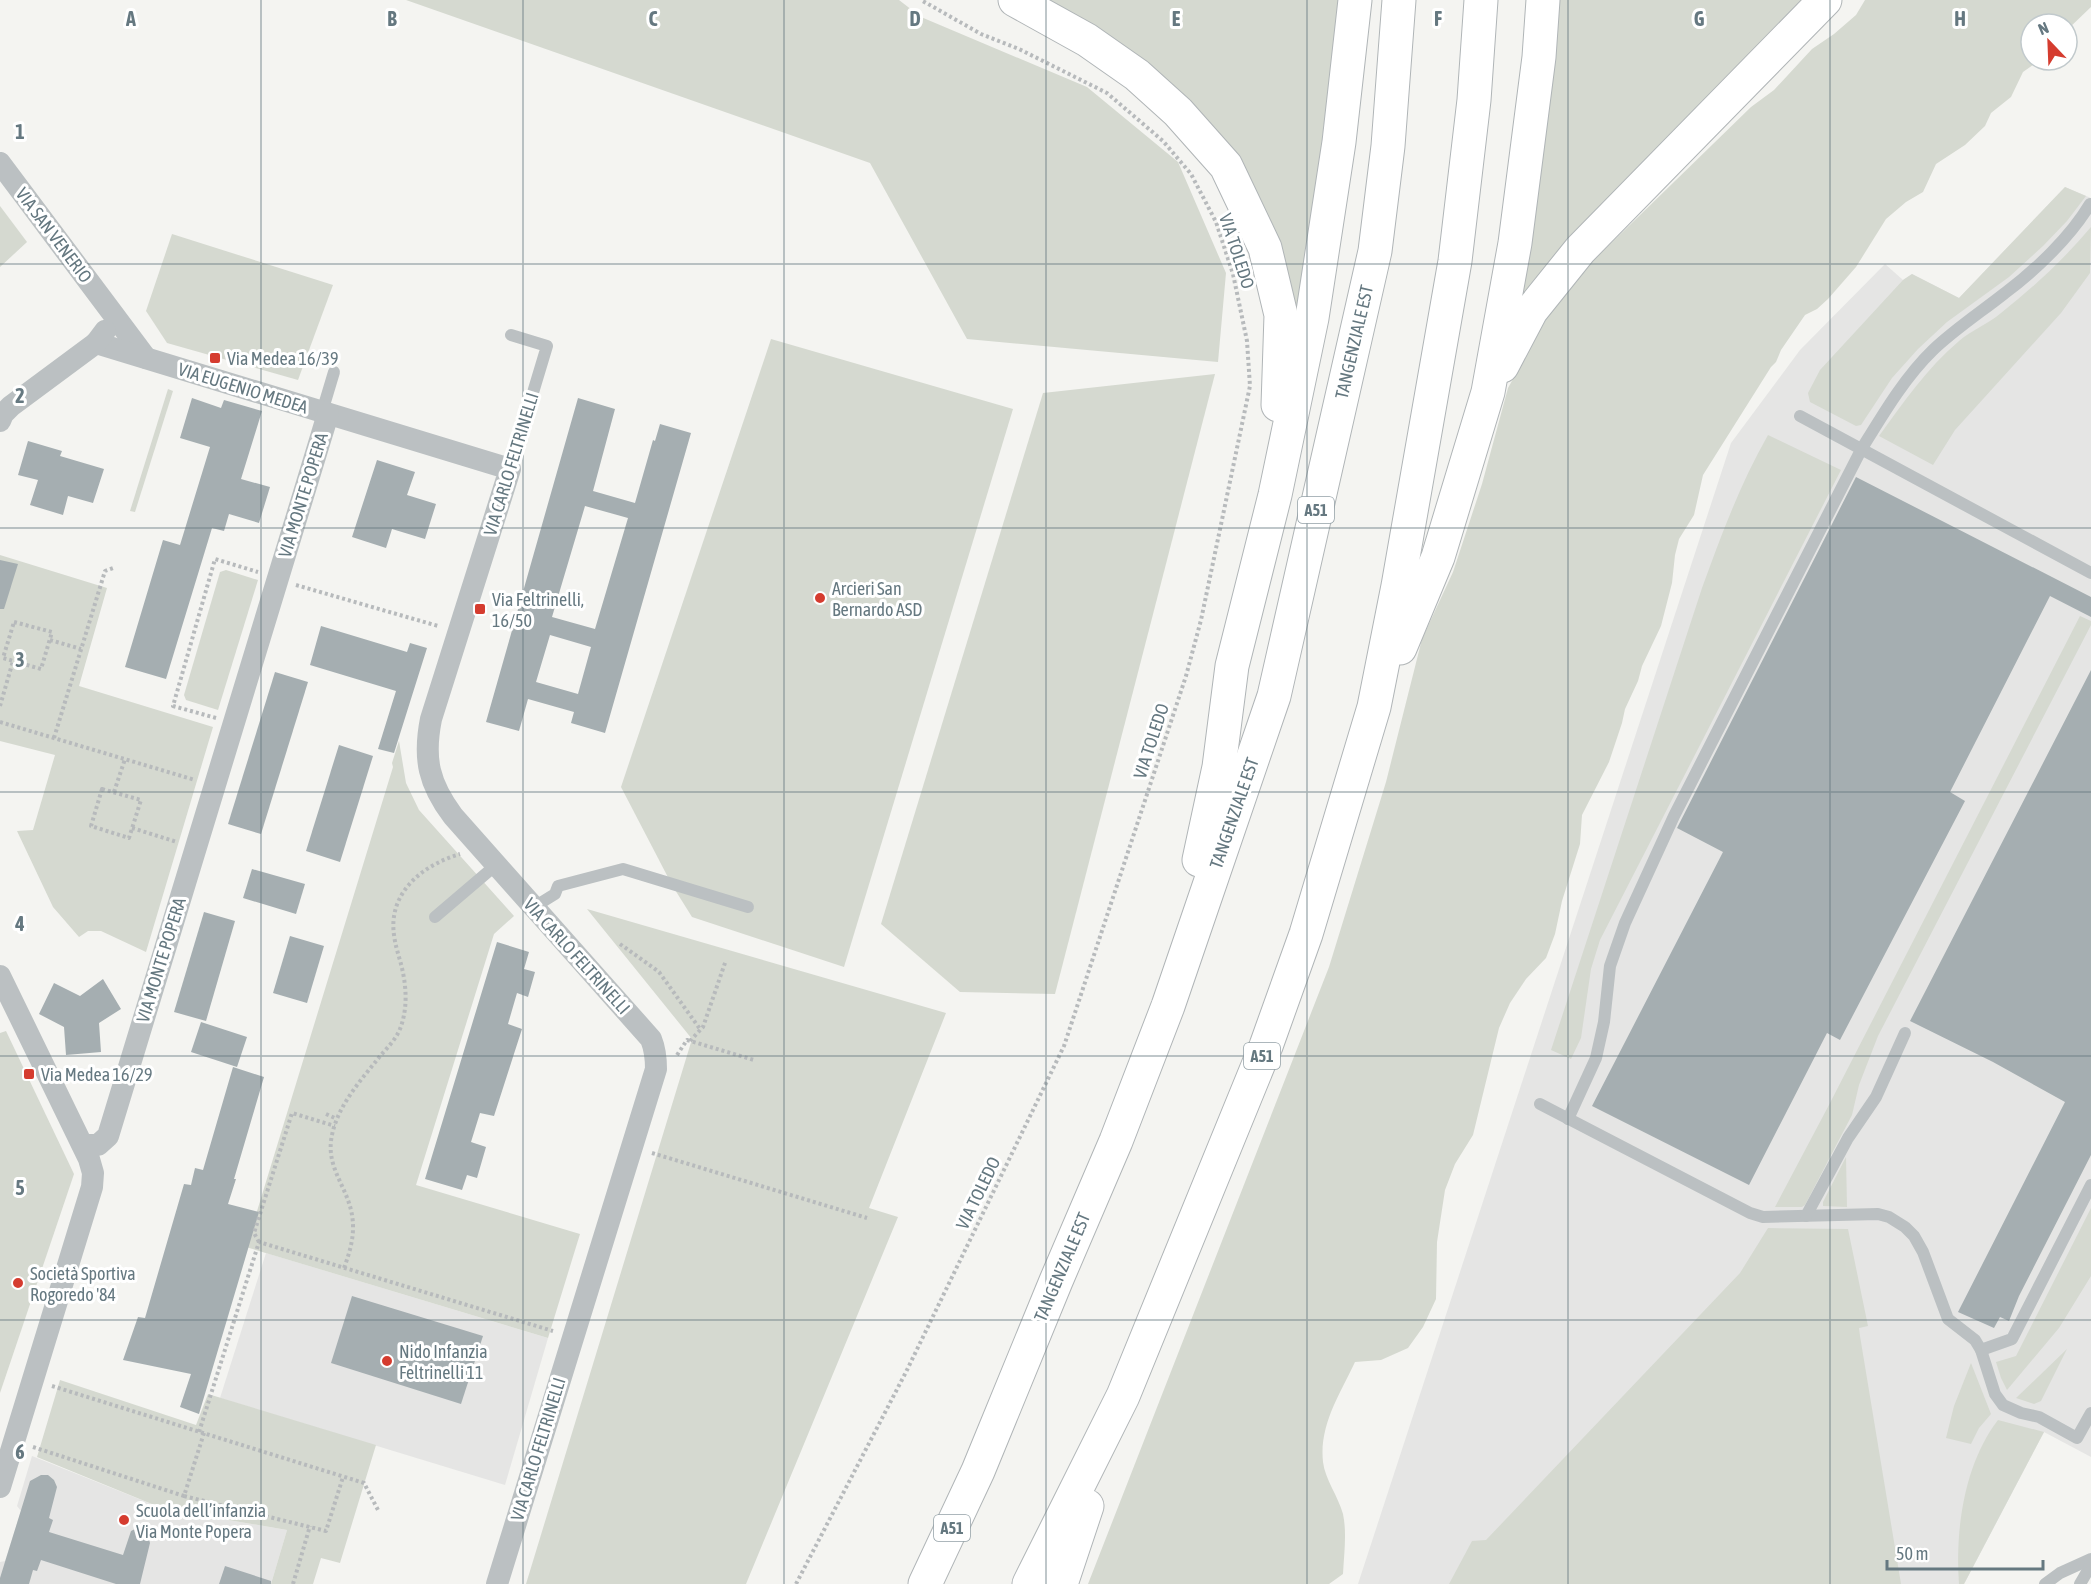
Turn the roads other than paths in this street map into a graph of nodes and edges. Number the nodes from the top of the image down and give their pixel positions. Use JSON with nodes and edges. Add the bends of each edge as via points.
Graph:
{"nodes":[{"id":1,"x":1016,"y":0,"type":"edge"},
{"id":2,"x":1355,"y":0,"type":"edge"},
{"id":3,"x":1399,"y":0,"type":"edge"},
{"id":4,"x":1481,"y":0,"type":"edge"},
{"id":5,"x":1543,"y":0,"type":"edge"},
{"id":6,"x":1825,"y":0,"type":"edge"},
{"id":7,"x":0,"y":164,"type":"edge"},
{"id":8,"x":2090,"y":204,"type":"edge"},
{"id":9,"x":107,"y":307,"type":"junction"},
{"id":10,"x":511,"y":335,"type":"dead end"},
{"id":11,"x":96,"y":343,"type":"junction"},
{"id":12,"x":146,"y":358,"type":"junction"},
{"id":13,"x":334,"y":372,"type":"dead end"},
{"id":14,"x":1488,"y":392,"type":"junction"},
{"id":15,"x":325,"y":413,"type":"junction"},
{"id":16,"x":1800,"y":416,"type":"dead end"},
{"id":17,"x":0,"y":421,"type":"edge"},
{"id":18,"x":1861,"y":450,"type":"junction"},
{"id":19,"x":510,"y":468,"type":"junction"},
{"id":20,"x":1275,"y":495,"type":"junction"},
{"id":21,"x":2091,"y":573,"type":"edge"},
{"id":22,"x":1374,"y":707,"type":"junction"},
{"id":23,"x":496,"y":865,"type":"junction"},
{"id":24,"x":534,"y":907,"type":"junction"},
{"id":25,"x":748,"y":907,"type":"dead end"},
{"id":26,"x":435,"y":917,"type":"dead end"},
{"id":27,"x":0,"y":976,"type":"edge"},
{"id":28,"x":1168,"y":1006,"type":"junction"},
{"id":29,"x":1905,"y":1033,"type":"dead end"},
{"id":30,"x":1540,"y":1104,"type":"dead end"},
{"id":31,"x":1568,"y":1119,"type":"junction"},
{"id":32,"x":83,"y":1145,"type":"junction"},
{"id":33,"x":2091,"y":1185,"type":"edge"},
{"id":34,"x":1806,"y":1216,"type":"junction"},
{"id":35,"x":1981,"y":1350,"type":"junction"},
{"id":36,"x":1124,"y":1396,"type":"junction"},
{"id":37,"x":2091,"y":1413,"type":"edge"},
{"id":38,"x":15,"y":1438,"type":"edge"},
{"id":39,"x":0,"y":1487,"type":"edge"},
{"id":40,"x":2091,"y":1559,"type":"edge"},
{"id":41,"x":2091,"y":1565,"type":"edge"},
{"id":42,"x":497,"y":1584,"type":"edge"},
{"id":43,"x":925,"y":1584,"type":"edge"},
{"id":44,"x":1029,"y":1584,"type":"edge"},
{"id":45,"x":1061,"y":1584,"type":"edge"},
{"id":46,"x":2045,"y":1584,"type":"edge"},
{"id":47,"x":2080,"y":1584,"type":"edge"}],
"edges":[{"from":1,"to":20,"type":"highway","via":[[1087,40],[1137,75],[1178,112],[1226,166],[1264,248],[1281,315]]},
{"from":2,"to":20,"type":"highway","via":[[1339,142],[1312,318]]},
{"from":3,"to":28,"type":"highway","name":"TANGENZIALE EST","number":"A51","via":[[1375,251],[1274,696]]},
{"from":4,"to":22,"type":"highway","number":"A51","via":[[1455,261]]},
{"from":5,"to":14,"type":"highway","via":[[1515,243]]},
{"from":6,"to":14,"type":"highway","via":[[1580,250],[1531,311]]},
{"from":7,"to":9,"type":"street","name":"VIA SAN VENERIO"},
{"from":8,"to":18,"type":"lane","via":[[2079,222],[2007,292],[1932,350],[1890,403]]},
{"from":9,"to":11,"type":"street","via":[[110,319]]},
{"from":9,"to":12,"type":"street","name":"VIA SAN VENERIO"},
{"from":10,"to":19,"type":"lane","name":"VIA CARLO FELTRINELLI","via":[[547,346]]},
{"from":11,"to":12,"type":"street","name":"VIA EUGENIO MEDEA"},
{"from":11,"to":17,"type":"street","via":[[11,406]]},
{"from":12,"to":15,"type":"street","name":"VIA EUGENIO MEDEA"},
{"from":13,"to":15,"type":"lane"},
{"from":14,"to":22,"type":"highway","via":[[1438,557]]},
{"from":15,"to":19,"type":"street","name":"VIA EUGENIO MEDEA"},
{"from":15,"to":32,"type":"street","name":"VIA MONTE POPERA","via":[[108,1136],[98,1145]]},
{"from":16,"to":18,"type":"lane"},
{"from":18,"to":21,"type":"lane"},
{"from":18,"to":31,"type":"lane","via":[[1674,816],[1625,923],[1610,966],[1596,1058]]},
{"from":19,"to":23,"type":"street","name":"VIA CARLO FELTRINELLI","via":[[426,741],[432,782],[441,800]]},
{"from":20,"to":28,"type":"highway","via":[[1232,666],[1219,767]]},
{"from":22,"to":36,"type":"highway","number":"A51","via":[[1306,934],[1270,1035]]},
{"from":23,"to":24,"type":"street","name":"VIA CARLO FELTRINELLI"},
{"from":23,"to":26,"type":"lane"},
{"from":24,"to":25,"type":"lane","via":[[555,894],[558,886],[623,869]]},
{"from":24,"to":42,"type":"street","name":"VIA CARLO FELTRINELLI","via":[[651,1039],[656,1070]]},
{"from":27,"to":32,"type":"street"},
{"from":28,"to":43,"type":"highway","name":"TANGENZIALE EST","number":"A51","via":[[978,1471]]},
{"from":29,"to":34,"type":"lane","via":[[1876,1096],[1848,1138]]},
{"from":30,"to":31,"type":"lane"},
{"from":31,"to":34,"type":"lane","via":[[1750,1213],[1763,1217]]},
{"from":32,"to":38,"type":"street","via":[[91,1163],[92,1187]]},
{"from":33,"to":35,"type":"lane","via":[[2012,1339]]},
{"from":34,"to":35,"type":"lane","via":[[1878,1215],[1905,1227],[1923,1252],[1948,1319],[1975,1340]]},
{"from":35,"to":37,"type":"lane","via":[[1995,1394],[2003,1405],[2039,1417],[2077,1438]]},
{"from":36,"to":44,"type":"highway","number":"A51"},
{"from":36,"to":45,"type":"highway"},
{"from":38,"to":39,"type":"street"},
{"from":40,"to":46,"type":"lane"},
{"from":41,"to":47,"type":"lane"}]}
